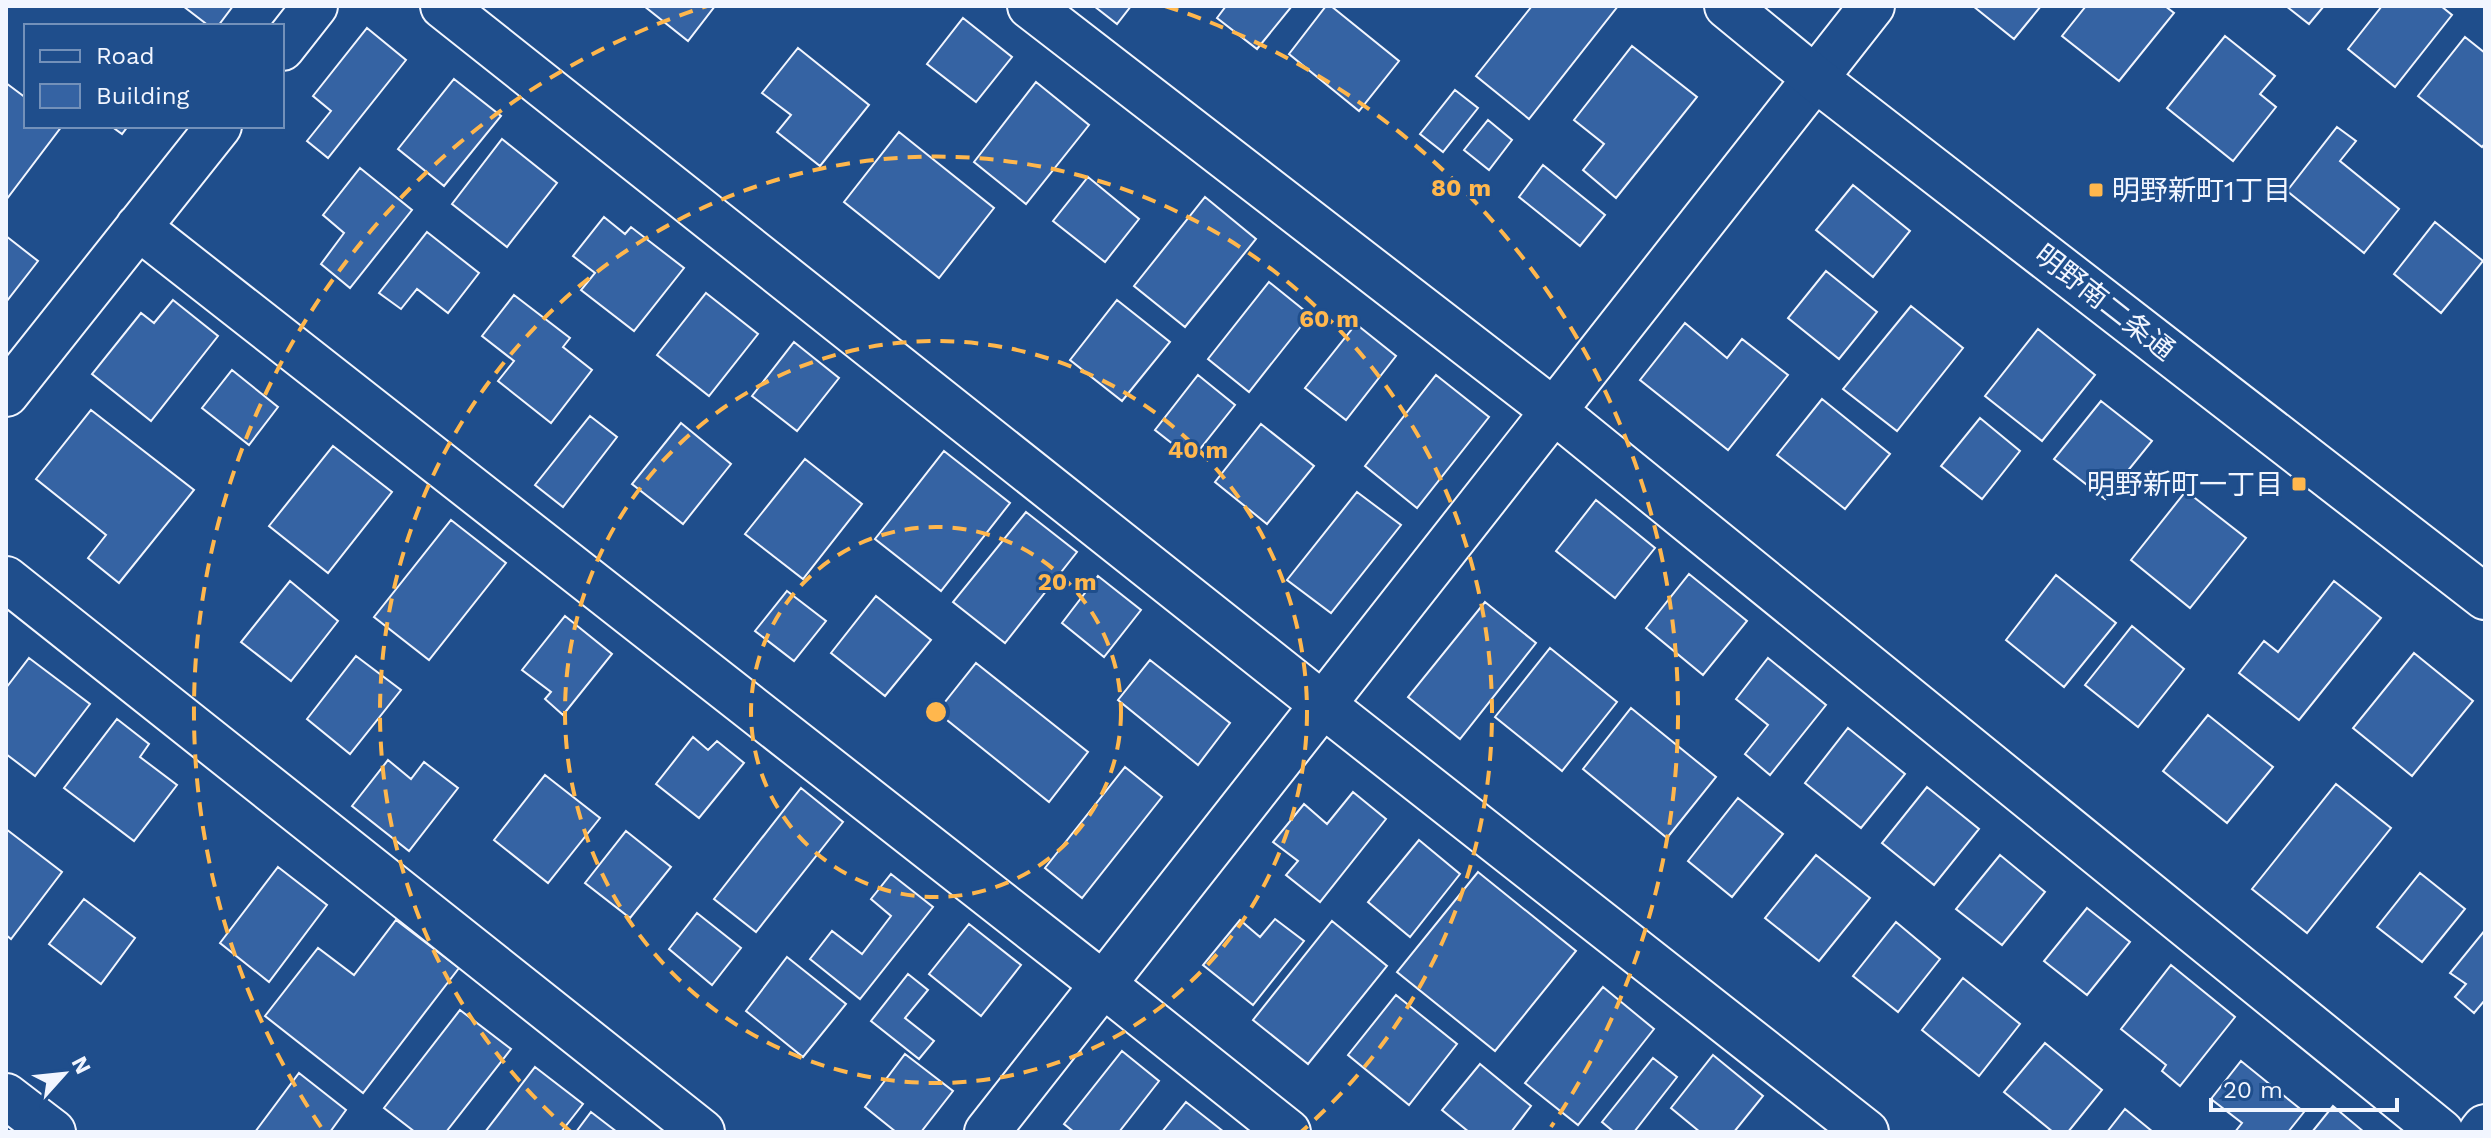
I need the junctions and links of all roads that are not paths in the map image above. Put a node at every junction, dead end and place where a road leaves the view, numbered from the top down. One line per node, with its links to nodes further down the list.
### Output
1 (315, 6): 6 (street)
2 (443, 6): 14 (street)
3 (1030, 6): 11 (street)
4 (1727, 6): 7 (street, 明野南二条通)
5 (1872, 6): 7 (street)
6 (284, 45)
7 (1816, 79): 11 (street); 13 (street, 明野南二条通)
8 (217, 128): 9 (street)
9 (138, 227): 10 (street); 15 (street)
10 (6, 394)
11 (1554, 411): 14 (street); 23 (street)
12 (6, 579): 19 (street)
13 (2485, 597)
14 (1322, 704): 15 (street); 22 (street)
15 (1104, 985): 20 (street); 21 (street)
16 (6, 1096): 18 (street)
17 (2485, 1127): 24 (street)
18 (53, 1132)
19 (702, 1132)
20 (987, 1132)
21 (1288, 1132)
22 (1866, 1132)
23 (2441, 1132)
24 (2481, 1132)

